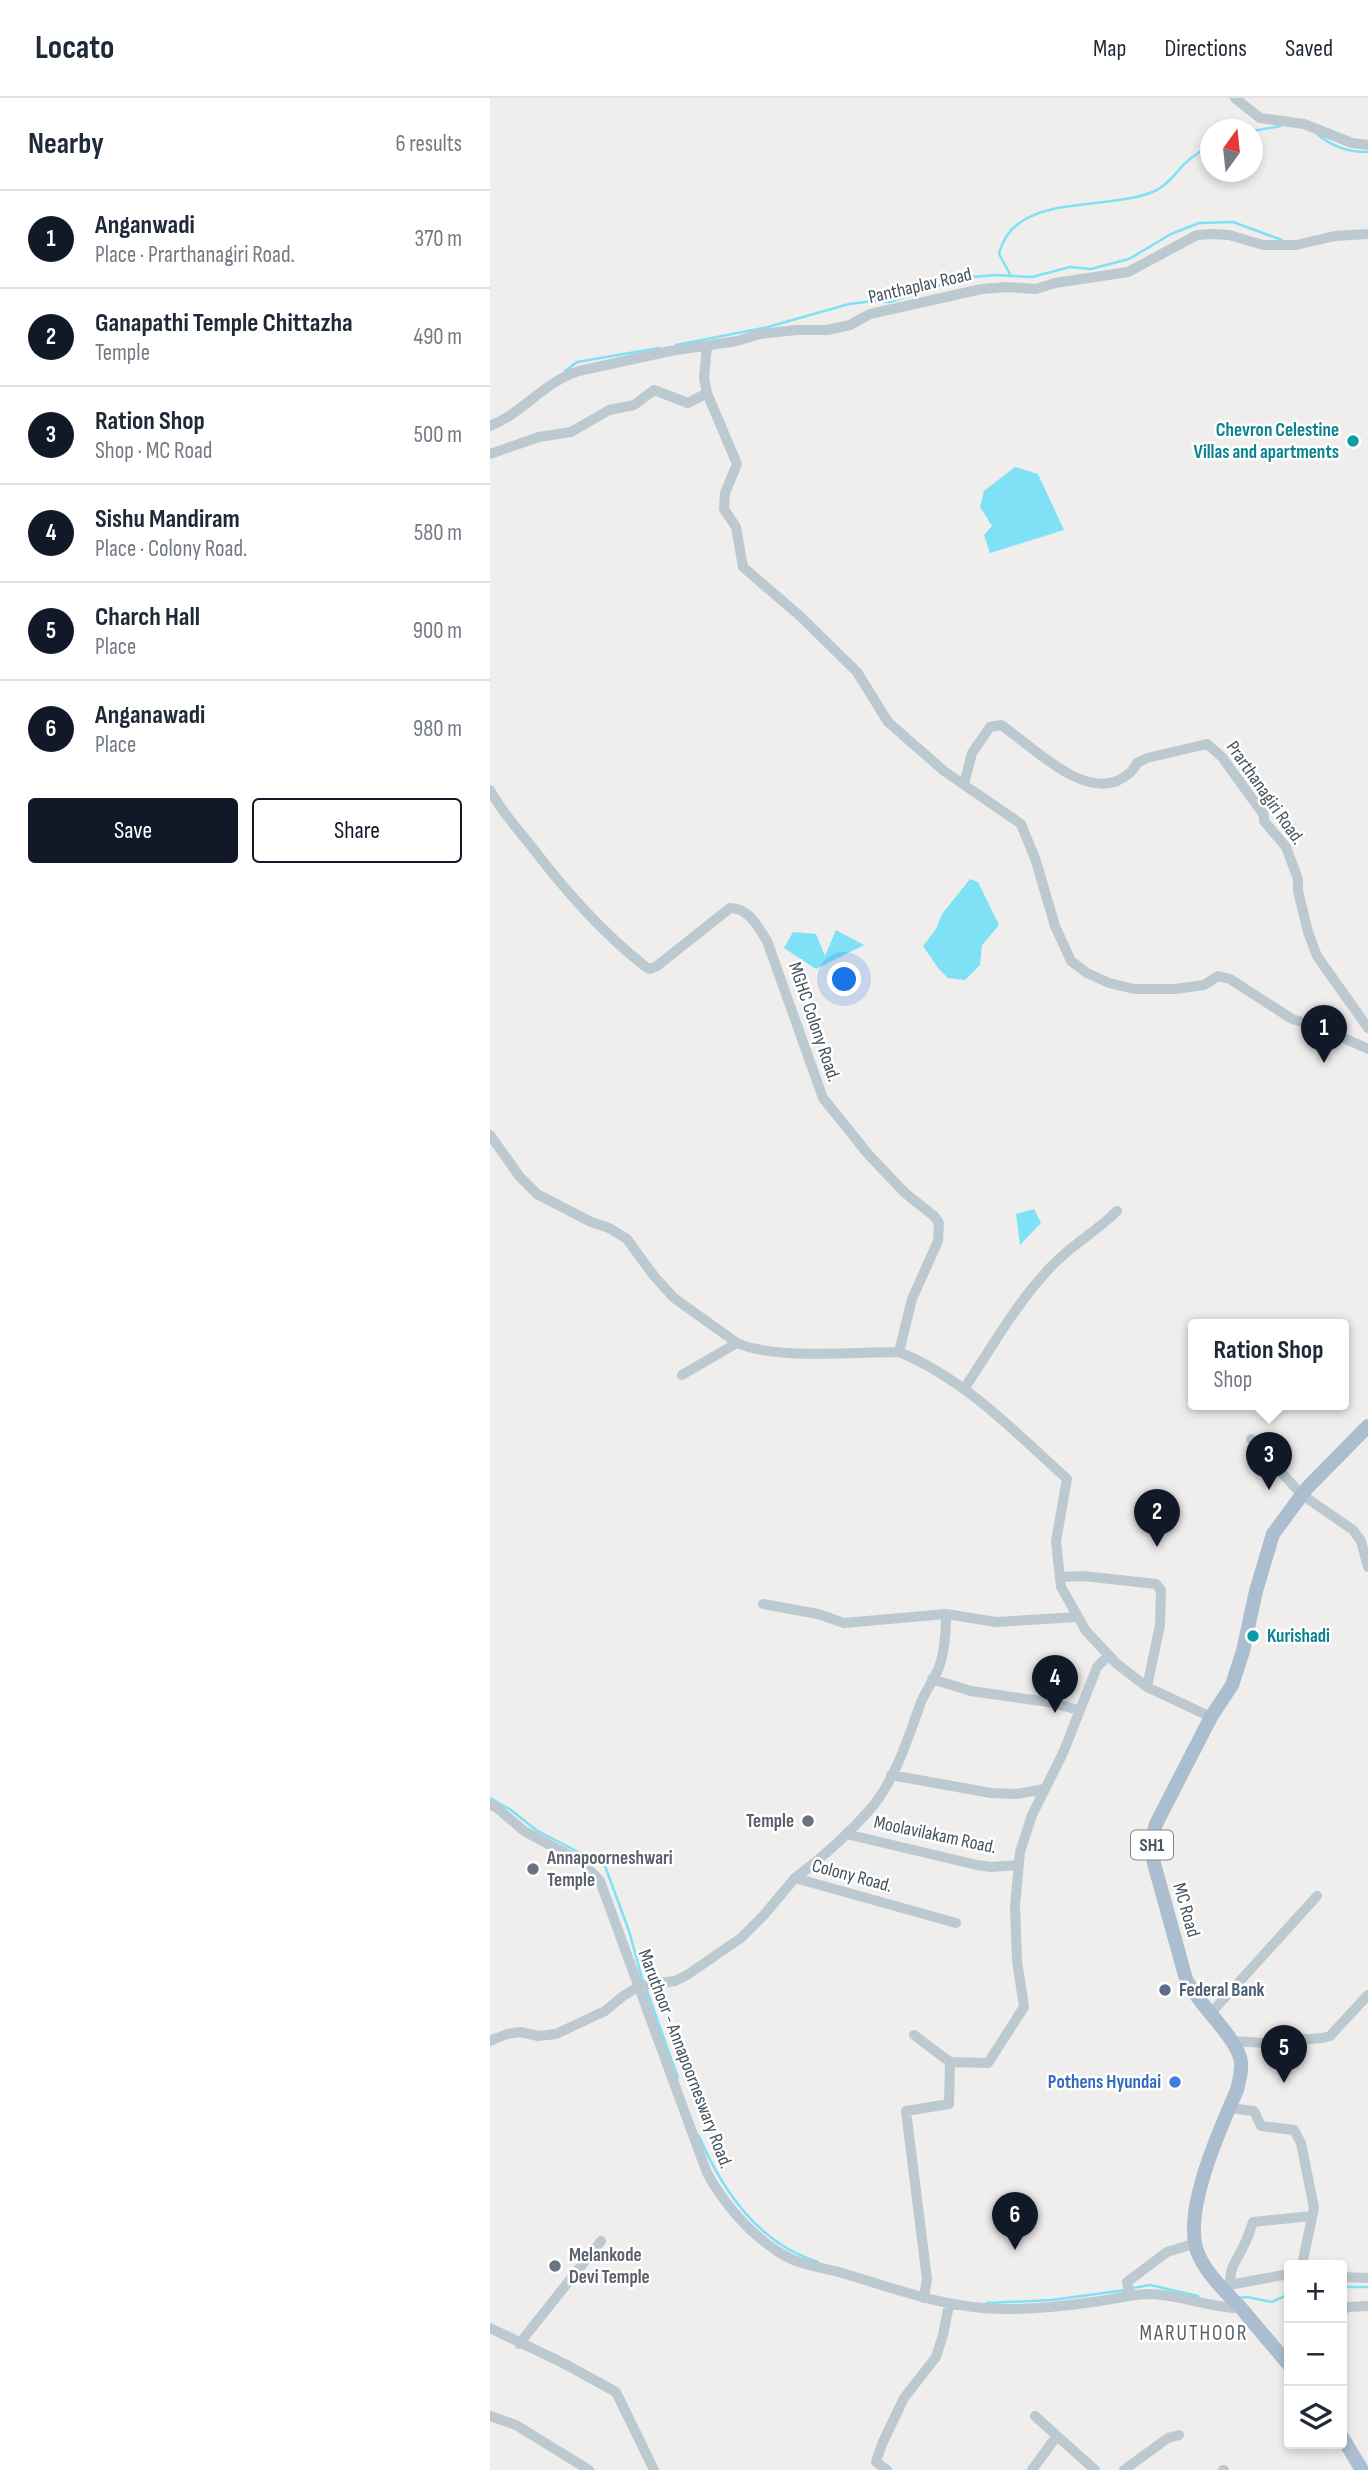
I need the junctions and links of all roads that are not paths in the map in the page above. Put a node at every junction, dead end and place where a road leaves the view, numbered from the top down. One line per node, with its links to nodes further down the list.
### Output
1 (1235, 98): 2 (street)
2 (1368, 145)
3 (1368, 234): 4 (street, Panthaplav Road)
4 (707, 346): 5 (street); 6 (street, Panthaplav Road)
5 (707, 393): 7 (street); 8 (street)
6 (490, 426)
7 (490, 454)
8 (964, 784): 10 (street, Prarthanagiri Road.); 11 (street)
9 (490, 790): 15 (street, MGHC Colony Road.)
10 (1368, 1028)
11 (1368, 1049)
12 (490, 1135): 14 (street)
13 (1117, 1211): 17 (street)
14 (737, 1343): 15 (street); 16 (street)
15 (899, 1352): 17 (street)
16 (682, 1375)
17 (964, 1389): 22 (street)
18 (1368, 1426): 20 (main road, MC Road / SH1)
19 (1251, 1439): 20 (street)
20 (1301, 1494): 21 (street); 30 (main road, MC Road / SH1)
21 (1368, 1567)
22 (1060, 1577): 25 (street); 28 (street)
23 (763, 1604): 24 (street)
24 (946, 1614): 25 (street); 27 (street, Colony Road.)
25 (1078, 1617): 26 (street)
26 (1109, 1655): 28 (street); 29 (street)
27 (932, 1679): 29 (street); 31 (street, Colony Road.)
28 (1147, 1687): 30 (street)
29 (1079, 1710): 32 (street)
30 (1211, 1717): 41 (main road, MC Road / SH1)
31 (891, 1775): 32 (street); 34 (street, Colony Road.)
32 (1045, 1789): 35 (street)
33 (490, 1805): 39 (street, Maruthoor - Annapoorneswary Road.)
34 (846, 1834): 35 (street, Moolavilakam Road.); 36 (street, Colony Road.)
35 (1018, 1865): 45 (street)
36 (795, 1878): 38 (street, Colony Road.); 39 (street)
37 (1317, 1896): 41 (street)
38 (956, 1923)
39 (643, 1986): 44 (street); 56 (street, Maruthoor - Annapoorneswary Road.)
40 (1368, 1995): 43 (street)
41 (1210, 2014): 43 (main road, MC Road / SH1)
42 (914, 2035): 45 (street)
43 (1231, 2040): 46 (main road, MC Road / SH1)
44 (490, 2041)
45 (950, 2062): 56 (street)
46 (1229, 2108): 47 (street); 49 (main road, MC Road / SH1)
47 (1312, 2216): 50 (street); 54 (street)
48 (601, 2241): 62 (street)
49 (1196, 2243): 54 (main road, MC Road / SH1); 55 (street)
50 (1303, 2260)
51 (1284, 2275): 54 (street)
52 (1347, 2277): 53 (street)
53 (1368, 2278)
54 (1226, 2286): 60 (main road, MC Road / SH1)
55 (1130, 2295): 57 (street, Maruthoor - Annapoorneswary Road.); 60 (street, Maruthoor - Annapoorneswary Road.)
56 (924, 2298): 57 (street, Maruthoor - Annapoorneswary Road.)
57 (949, 2305): 71 (street)
58 (1368, 2306): 59 (street)
59 (1347, 2308)
60 (1239, 2309): 63 (main road, MC Road / SH1)
61 (490, 2328): 62 (street)
62 (519, 2344): 70 (street)
63 (1284, 2359)
64 (490, 2416): 69 (street)
65 (1035, 2416): 67 (street)
66 (1178, 2435): 74 (street)
67 (1056, 2437): 72 (street); 73 (street)
68 (1347, 2445): 75 (main road)
69 (589, 2470)
70 (654, 2470)
71 (887, 2470)
72 (1032, 2470)
73 (1095, 2470)
74 (1124, 2470)
75 (1362, 2470)

